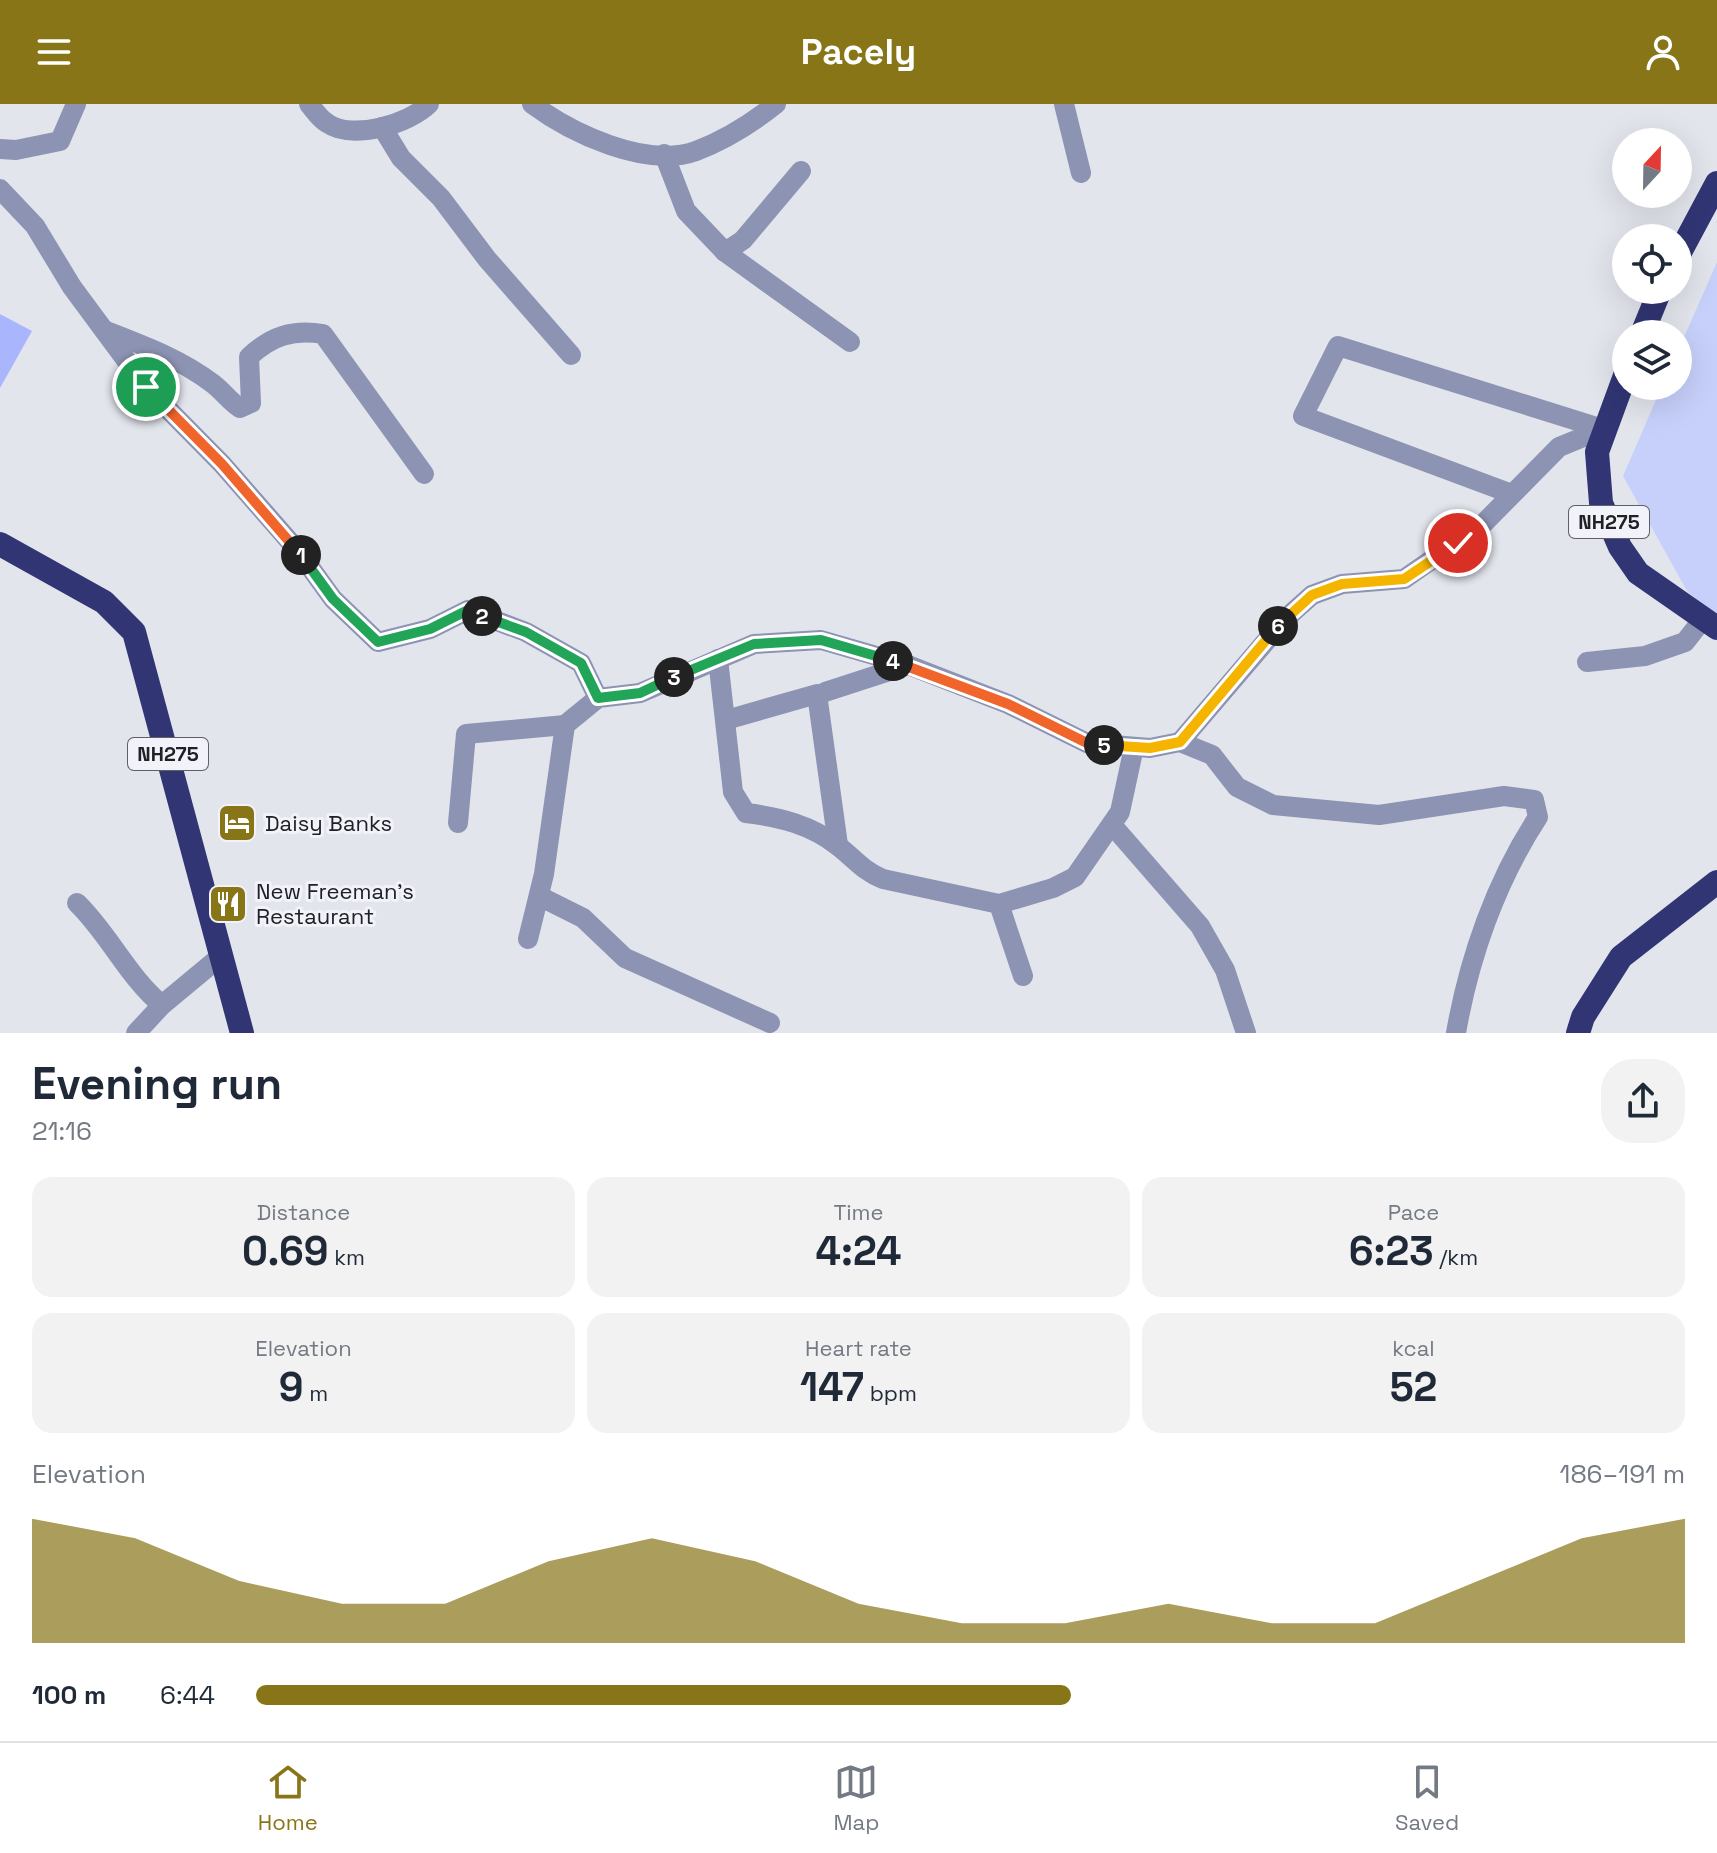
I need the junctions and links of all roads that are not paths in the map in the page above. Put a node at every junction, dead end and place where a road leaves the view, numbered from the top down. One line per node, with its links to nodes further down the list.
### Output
1 (76, 104): 8 (street)
2 (309, 104): 7 (street)
3 (429, 104): 7 (street)
4 (532, 104): 9 (street)
5 (776, 104): 9 (street)
6 (1064, 104): 11 (street)
7 (382, 127): 18 (street)
8 (0, 149)
9 (664, 154): 15 (street)
10 (801, 171): 15 (street)
11 (1081, 173)
12 (1717, 183): 14 (highway)
13 (0, 189): 16 (street)
14 (1692, 230)
15 (725, 252): 17 (street)
16 (104, 330): 21 (street); 29 (street)
17 (850, 342)
18 (571, 355)
19 (1615, 400): 20 (highway, NH275)
20 (1603, 429): 22 (street); 22 (street); 24 (highway, NH275)
21 (424, 474)
22 (1512, 494): 32 (street)
23 (0, 544): 42 (highway, NH275)
24 (1710, 624): 26 (street)
25 (718, 659): 27 (street); 29 (street); 30 (street)
26 (1587, 662)
27 (908, 665): 28 (street); 33 (street)
28 (825, 692)
29 (598, 698): 31 (street)
30 (726, 720): 36 (street); 36 (street)
31 (565, 725): 34 (street); 38 (street)
32 (1180, 742): 33 (street); 49 (street)
33 (1134, 747): 35 (street)
34 (458, 823)
35 (1113, 826): 40 (street); 48 (street)
36 (838, 845): 40 (street)
37 (1717, 882): 50 (highway)
38 (539, 896): 41 (street); 45 (street)
39 (77, 903): 44 (street)
40 (999, 904): 43 (street)
41 (528, 939)
42 (221, 956): 44 (street); 47 (highway, NH275)
43 (1023, 976)
44 (162, 1005): 46 (street)
45 (770, 1023)
46 (136, 1033)
47 (242, 1033)
48 (1246, 1033)
49 (1456, 1033)
50 (1578, 1033)

